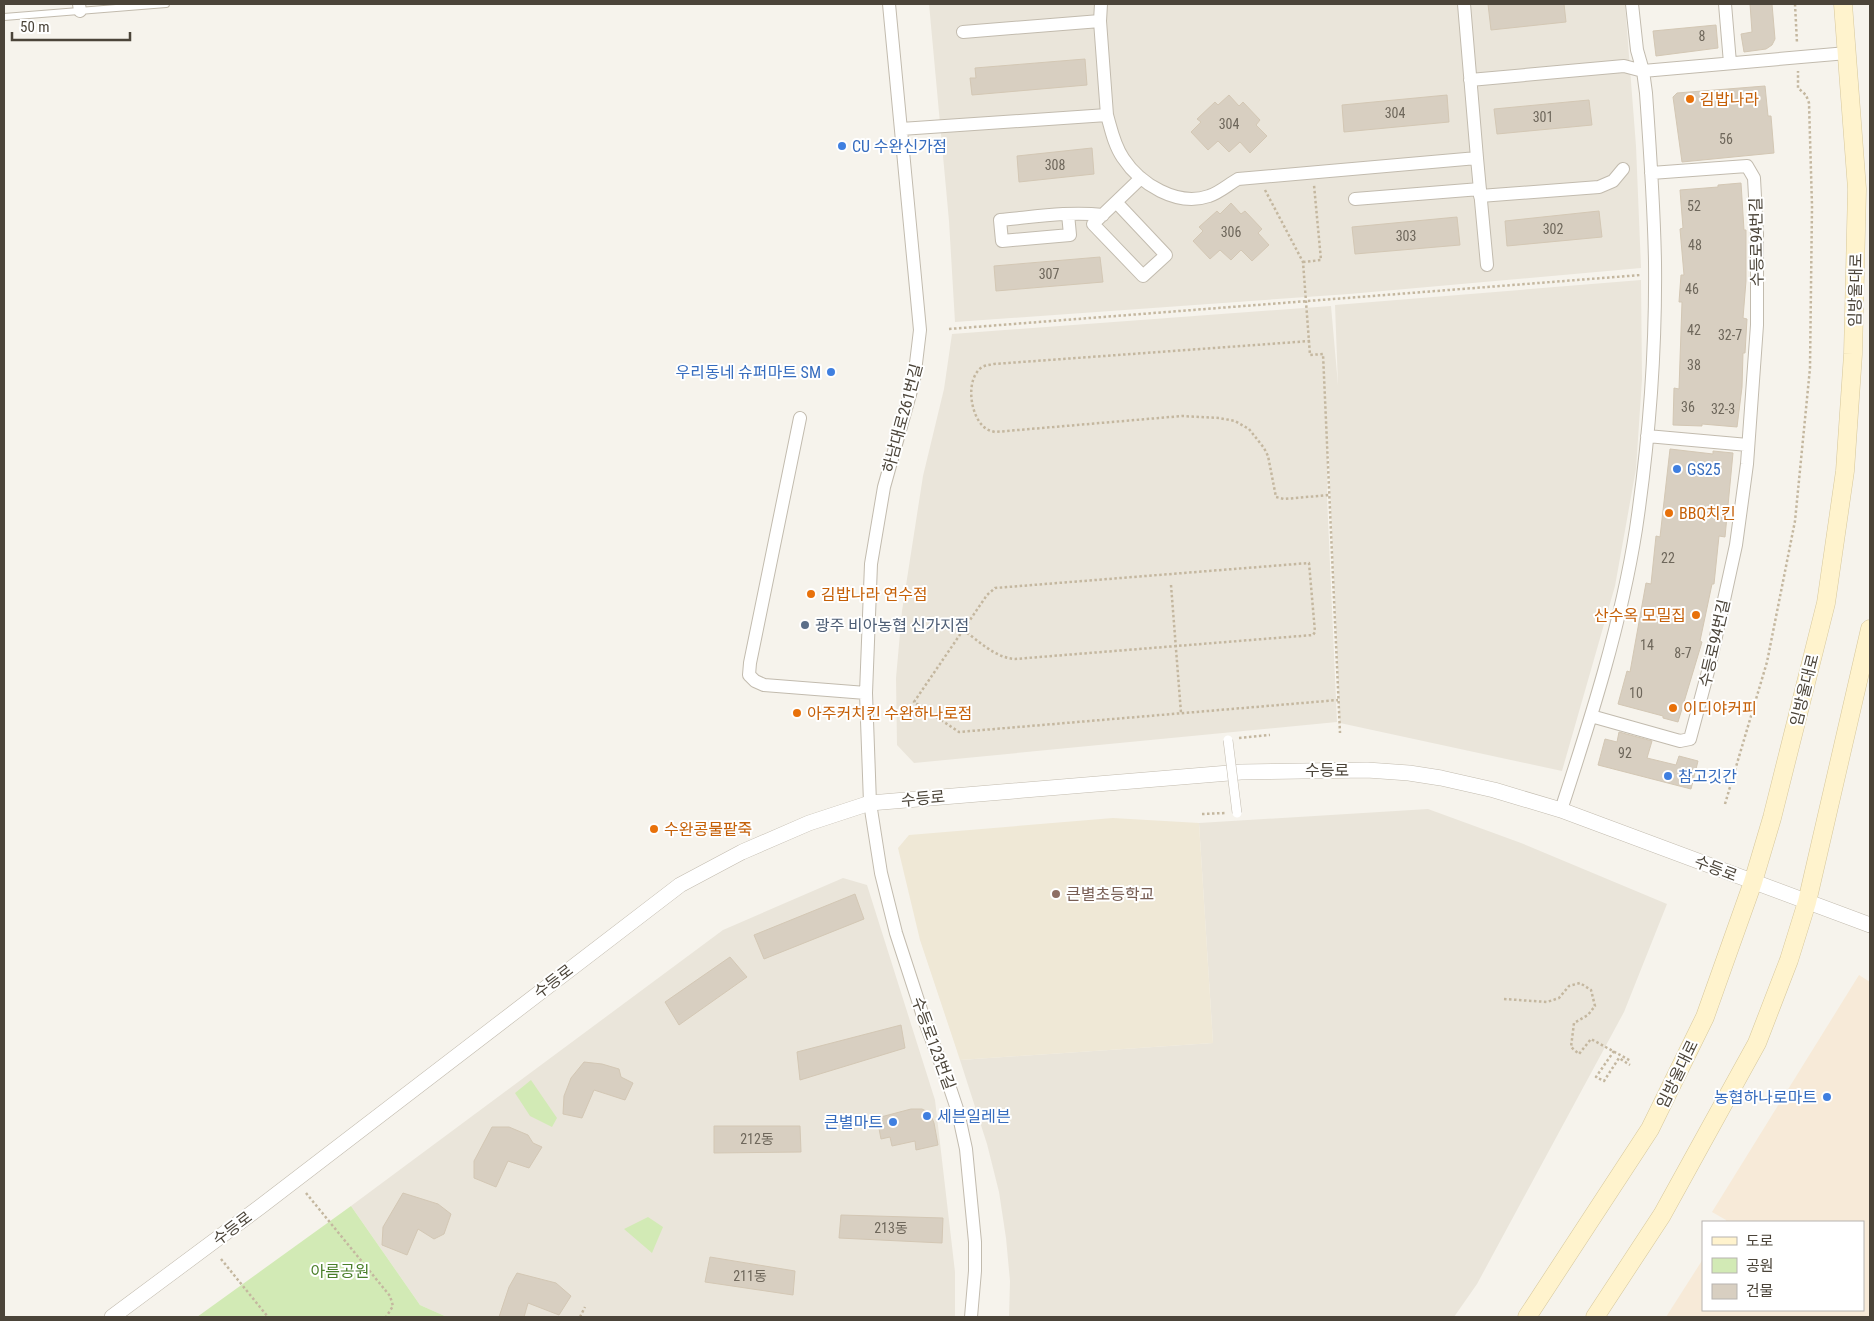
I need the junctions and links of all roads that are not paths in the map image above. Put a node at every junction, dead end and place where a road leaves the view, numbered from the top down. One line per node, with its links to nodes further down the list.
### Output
1 (166, 4): 8 (lane)
2 (889, 4): 17 (street, 하남대로261번길)
3 (1101, 4): 10 (street)
4 (1464, 4): 15 (street)
5 (1632, 4): 14 (street)
6 (1725, 4): 13 (street)
7 (1843, 4): 12 (main road, 임방울대로)
8 (79, 7): 9 (lane)
9 (4, 17)
10 (1100, 21): 11 (street); 16 (street)
11 (963, 32)
12 (1847, 53): 13 (street); 38 (main road, 임방울대로)
13 (1730, 63): 14 (street)
14 (1643, 71): 15 (street); 20 (street)
15 (1470, 80): 18 (street)
16 (1107, 115): 17 (street); 21 (street)
17 (901, 129): 32 (street, 하남대로261번길)
18 (1477, 158): 21 (street); 22 (street)
19 (1623, 169): 22 (street)
20 (1651, 173): 29 (street); 30 (street, 수등로94번길)
21 (1141, 178): 24 (street)
22 (1480, 192): 23 (street); 27 (street)
23 (1355, 199)
24 (1116, 202): 26 (street); 26 (street)
25 (1068, 214): 25 (street); 26 (street)
26 (1103, 215)
27 (1488, 265)
28 (800, 418): 32 (street)
29 (1647, 436): 30 (street); 33 (street)
30 (1748, 445): 33 (street, 수등로94번길)
31 (1870, 629): 39 (main road)
32 (866, 693): 35 (street, 하남대로261번길)
33 (1591, 716): 36 (street)
34 (1228, 740): 37 (street, bridge)
35 (870, 803): 36 (street, 수등로); 41 (street, 수등로); 42 (street, 수등로123번길)
36 (1562, 810): 38 (street, 수등로)
37 (1237, 813)
38 (1753, 882): 39 (street, 수등로); 43 (main road, 임방울대로)
39 (1807, 902): 40 (street, 수등로); 44 (main road)
40 (1870, 925)
41 (112, 1317)
42 (971, 1317)
43 (1527, 1317)
44 (1595, 1317)

